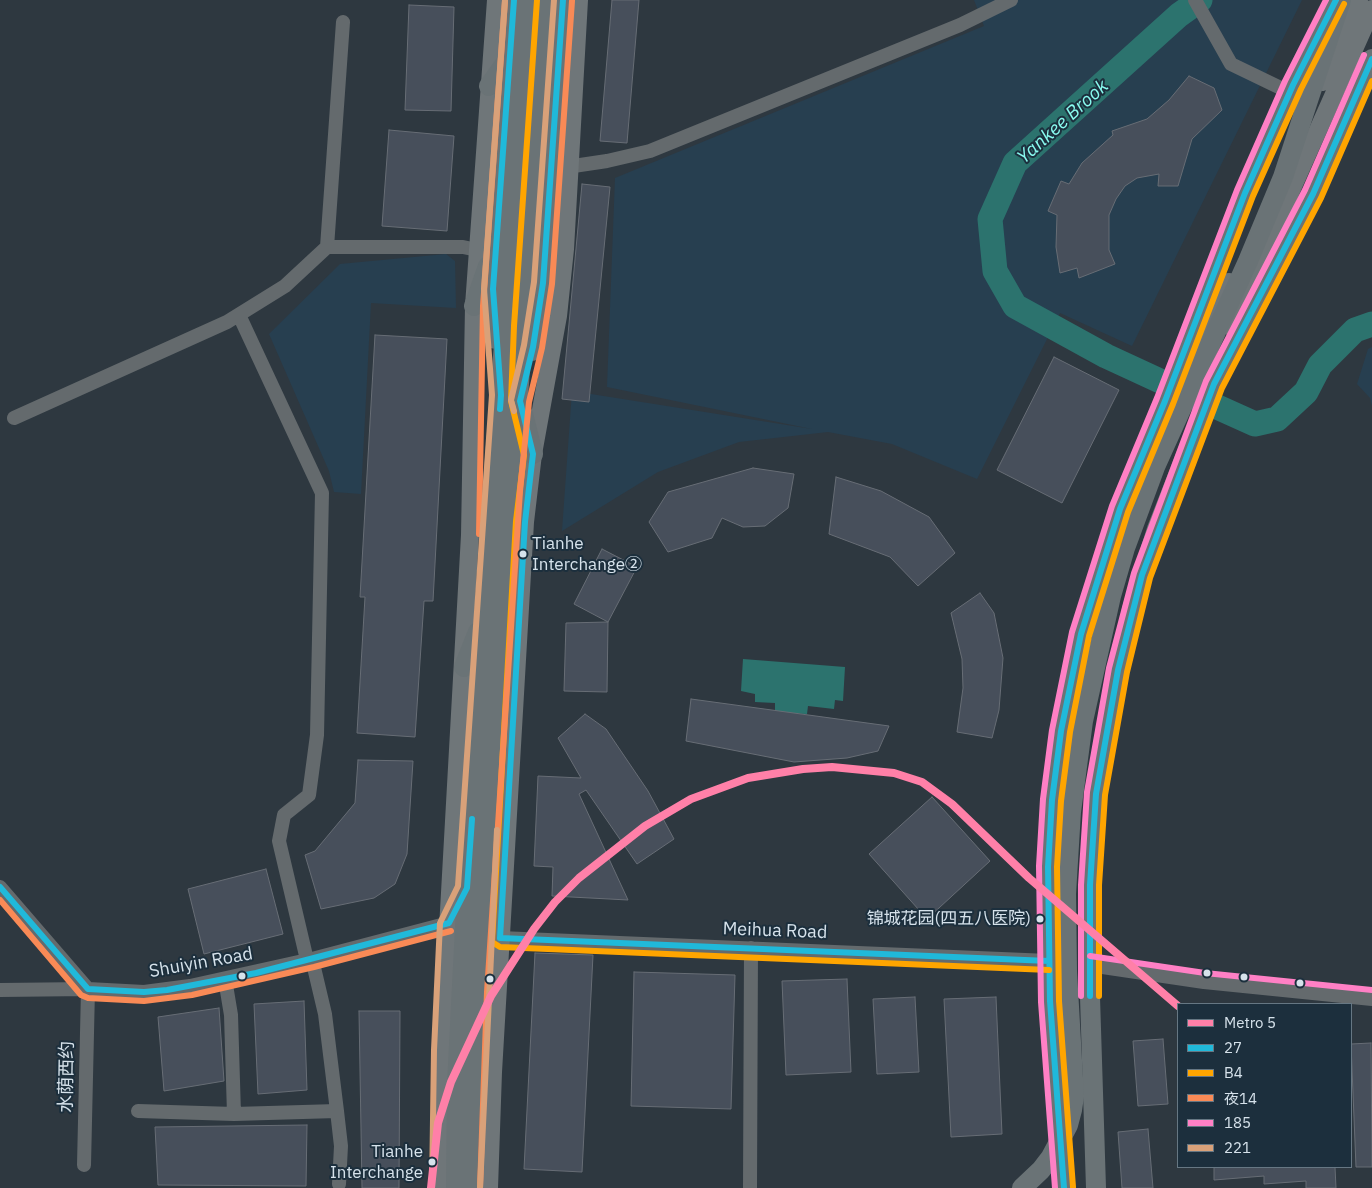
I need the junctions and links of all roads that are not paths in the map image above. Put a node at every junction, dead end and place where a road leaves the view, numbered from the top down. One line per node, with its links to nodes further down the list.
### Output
1 (496, 0): 19 (main road)
2 (514, 0): 16 (highway)
3 (531, 0): 16 (highway)
4 (546, 0): 16 (highway)
5 (562, 0): 22 (highway)
6 (579, 0): 22 (main road)
7 (1011, 0): 22 (street)
8 (1195, 0): 20 (street)
9 (1327, 0): 17 (street)
10 (1336, 0): 17 (highway)
11 (1341, 0): 55 (highway, bridge)
12 (1359, 0): 28 (main road)
13 (1372, 9): 29 (main road)
14 (342, 22): 24 (street)
15 (1372, 59): 21 (highway)
16 (526, 61): 19 (highway); 23 (highway); 30 (highway)
17 (1303, 62): 20 (highway)
18 (1372, 75): 21 (street)
19 (489, 86): 25 (main road)
20 (1289, 92): 28 (highway)
21 (1334, 145): 29 (highway)
22 (561, 168): 30 (highway); 32 (main road)
23 (496, 240): 26 (highway); 30 (highway)
24 (327, 247): 25 (street); 27 (street)
25 (478, 250): 26 (main road)
26 (474, 306): 34 (main road)
27 (239, 315): 31 (street); 40 (street)
28 (1176, 377): 41 (highway)
29 (1214, 384): 42 (highway)
30 (510, 398): 32 (highway); 33 (highway); 52 (highway)
31 (14, 418)
32 (533, 454): 38 (main road)
33 (485, 616): 34 (highway); 36 (highway)
34 (464, 667): 37 (main road)
35 (0, 888): 44 (street)
36 (467, 888): 37 (highway); 52 (highway)
37 (449, 923): 40 (street, Shuiyin Road); 52 (main road)
38 (500, 938): 39 (street, Meihua Road); 53 (main road)
39 (751, 948): 41 (street, Meihua Road); 54 (street)
40 (309, 960): 43 (street, Shuiyin Road); 47 (street)
41 (1049, 961): 56 (highway)
42 (1090, 965): 46 (street); 57 (highway)
43 (225, 979): 44 (street, Shuiyin Road); 49 (street)
44 (88, 989): 45 (street, Shuiyin Road); 50 (street, 水荫西约)
45 (0, 990)
46 (1372, 999)
47 (337, 1110): 49 (street); 51 (street)
48 (138, 1111): 49 (street)
49 (234, 1114)
50 (84, 1165)
51 (339, 1184)
52 (456, 1188)
53 (489, 1188)
54 (750, 1188)
55 (1022, 1188)
56 (1064, 1188)
57 (1096, 1188)

